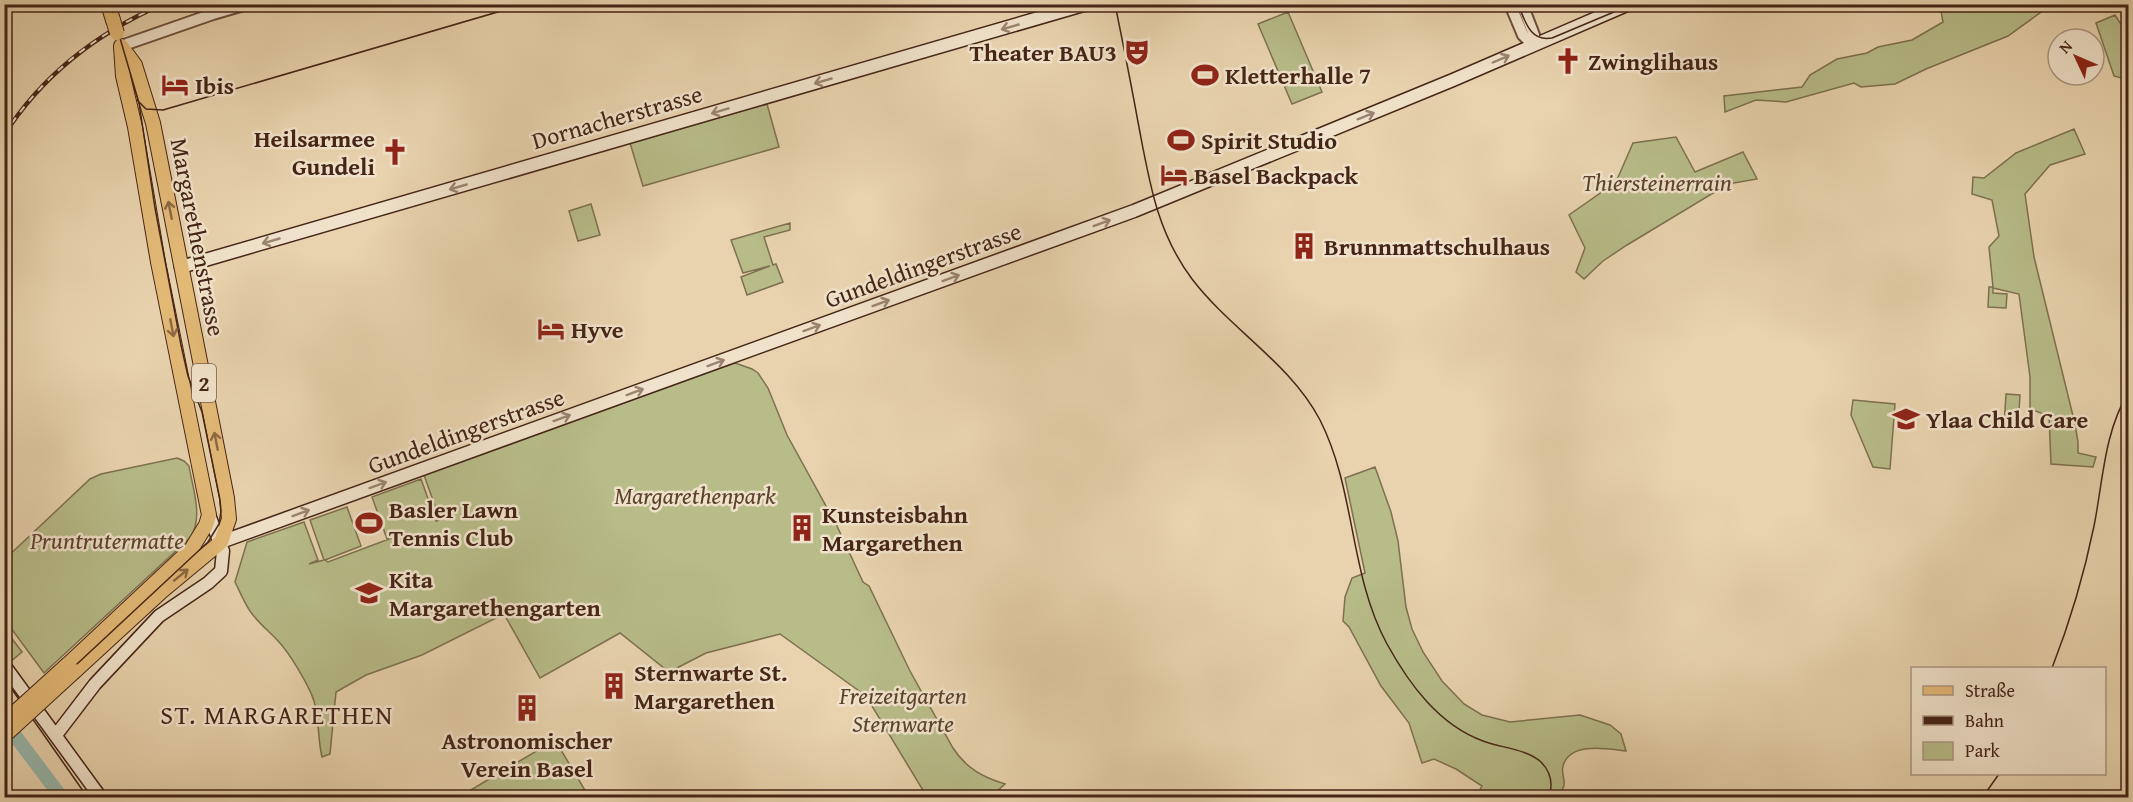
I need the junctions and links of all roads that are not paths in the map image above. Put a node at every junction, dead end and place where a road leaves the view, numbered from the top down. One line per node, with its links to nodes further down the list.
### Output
1 (108, 4): 7 (main road, 2)
2 (247, 4): 8 (street)
3 (1087, 4): 15 (main road, Dornacherstrasse, one-way to 15)
4 (1510, 4): 9 (street)
5 (1522, 4): 9 (street)
6 (1629, 4): 9 (main road, Gundeldingerstrasse)
7 (117, 33): 8 (street); 10 (main road, Margarethenstrasse / 2); 12 (main road, Margarethenstrasse / 2)
8 (149, 38): 10 (street)
9 (1533, 45): 18 (main road, Gundeldingerstrasse, one-way to 9)
10 (135, 65): 11 (main road, Margarethenstrasse / 2)
11 (143, 88): 12 (main road); 13 (main road, Margarethenstrasse / 2)
12 (127, 92): 14 (main road, Margarethenstrasse / 2)
13 (150, 112): 14 (main road); 15 (main road, Margarethenstrasse / 2, one-way to 13)
14 (133, 117): 16 (main road, Margarethenstrasse / 2)
15 (181, 267): 16 (main road, Dornacherstrasse); 18 (main road, Margarethenstrasse / 2, one-way to 15)
16 (160, 272): 17 (main road, Margarethenstrasse / 2, one-way to 17)
17 (209, 515): 18 (main road, Margarethenstrasse); 20 (main road)
18 (221, 542): 20 (main road, one-way to 18); 22 (main road)
19 (4, 665): 22 (main road)
20 (71, 667): 21 (main road, bridge); 23 (main road, bridge)
21 (4, 722)
22 (56, 735): 24 (main road)
23 (4, 736)
24 (101, 798)

